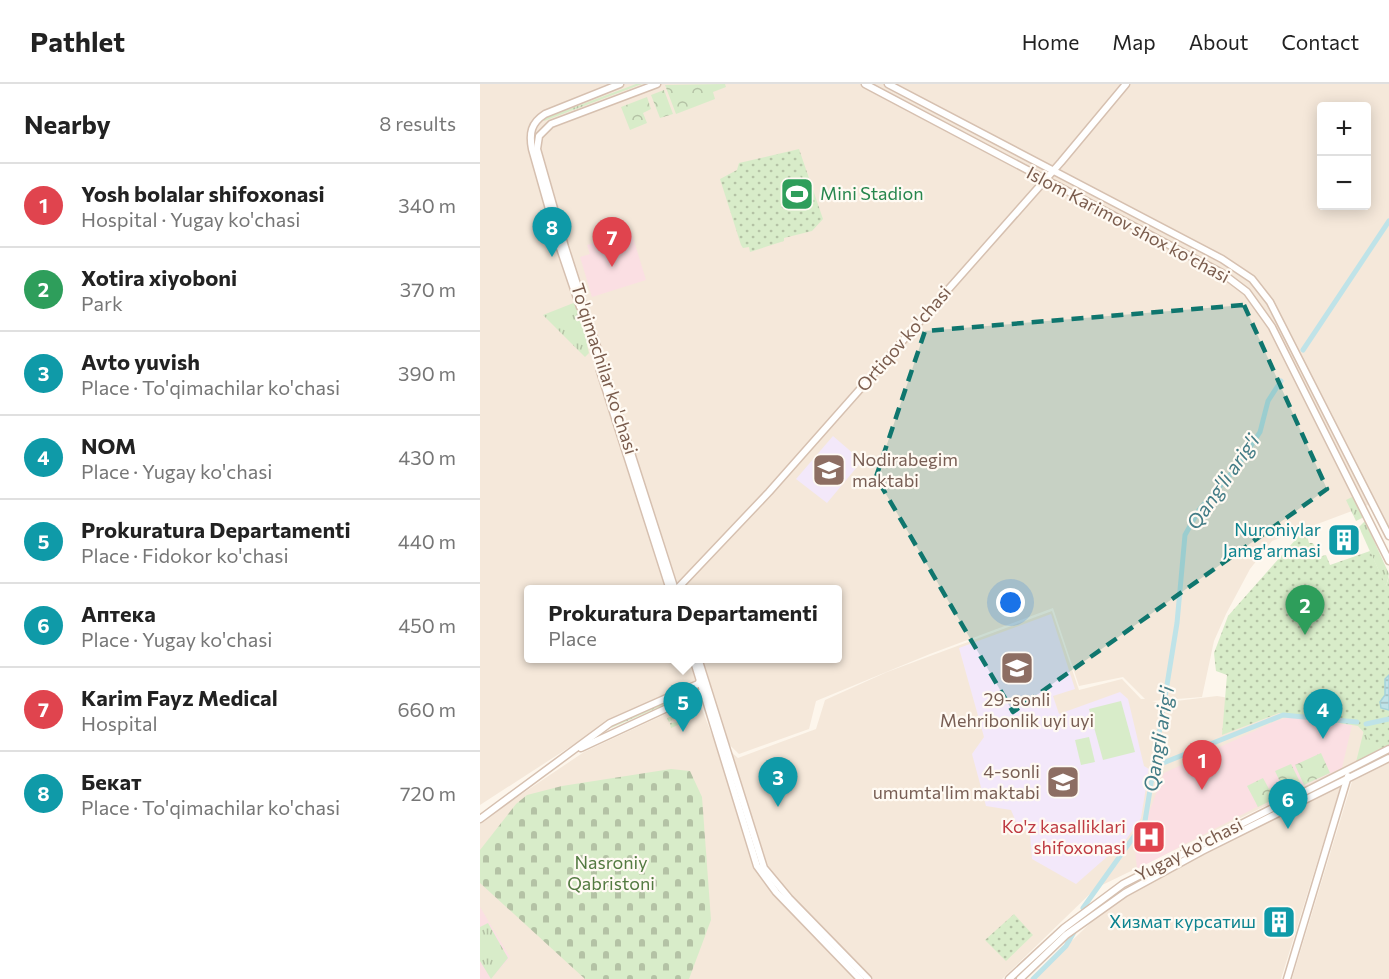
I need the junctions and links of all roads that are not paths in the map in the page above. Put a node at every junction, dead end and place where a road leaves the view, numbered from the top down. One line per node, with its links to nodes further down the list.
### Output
1 (620, 84): 13 (main road, To'qimachilar ko'chasi)
2 (657, 84): 6 (main road, To'qimachilar ko'chasi)
3 (866, 84): 8 (main road, Islom Karimov shox ko'chasi)
4 (888, 84): 7 (main road, Islom Karimov shox ko'chasi)
5 (1126, 84): 7 (main road, Ortiqov ko'chasi)
6 (645, 86): 14 (main road, To'qimachilar ko'chasi)
7 (1052, 171): 8 (main road, Ortiqov ko'chasi); 9 (main road, Islom Karimov shox ko'chasi)
8 (1045, 180): 10 (main road, Islom Karimov shox ko'chasi); 15 (main road, Ortiqov ko'chasi)
9 (1328, 414): 10 (main road); 11 (main road, Islom Karimov shox ko'chasi)
10 (1318, 418): 12 (main road, Islom Karimov shox ko'chasi)
11 (1389, 536)
12 (1389, 561)
13 (668, 585)
14 (674, 585)
15 (681, 585)
16 (696, 663): 18 (main road)
17 (699, 663): 18 (main road)
18 (704, 680): 19 (main road); 21 (main road); 27 (main road)
19 (704, 692): 21 (main road); 26 (main road)
20 (1389, 749): 23 (main road, Yugay ko'chasi)
21 (567, 754): 25 (main road)
22 (1389, 758): 24 (main road, Yugay ko'chasi)
23 (1350, 768): 24 (main road); 28 (main road, Yugay ko'chasi)
24 (1348, 777): 29 (main road, Yugay ko'chasi); 30 (main road)
25 (480, 819)
26 (860, 979)
27 (868, 979)
28 (1009, 979)
29 (1020, 979)
30 (1287, 979)

